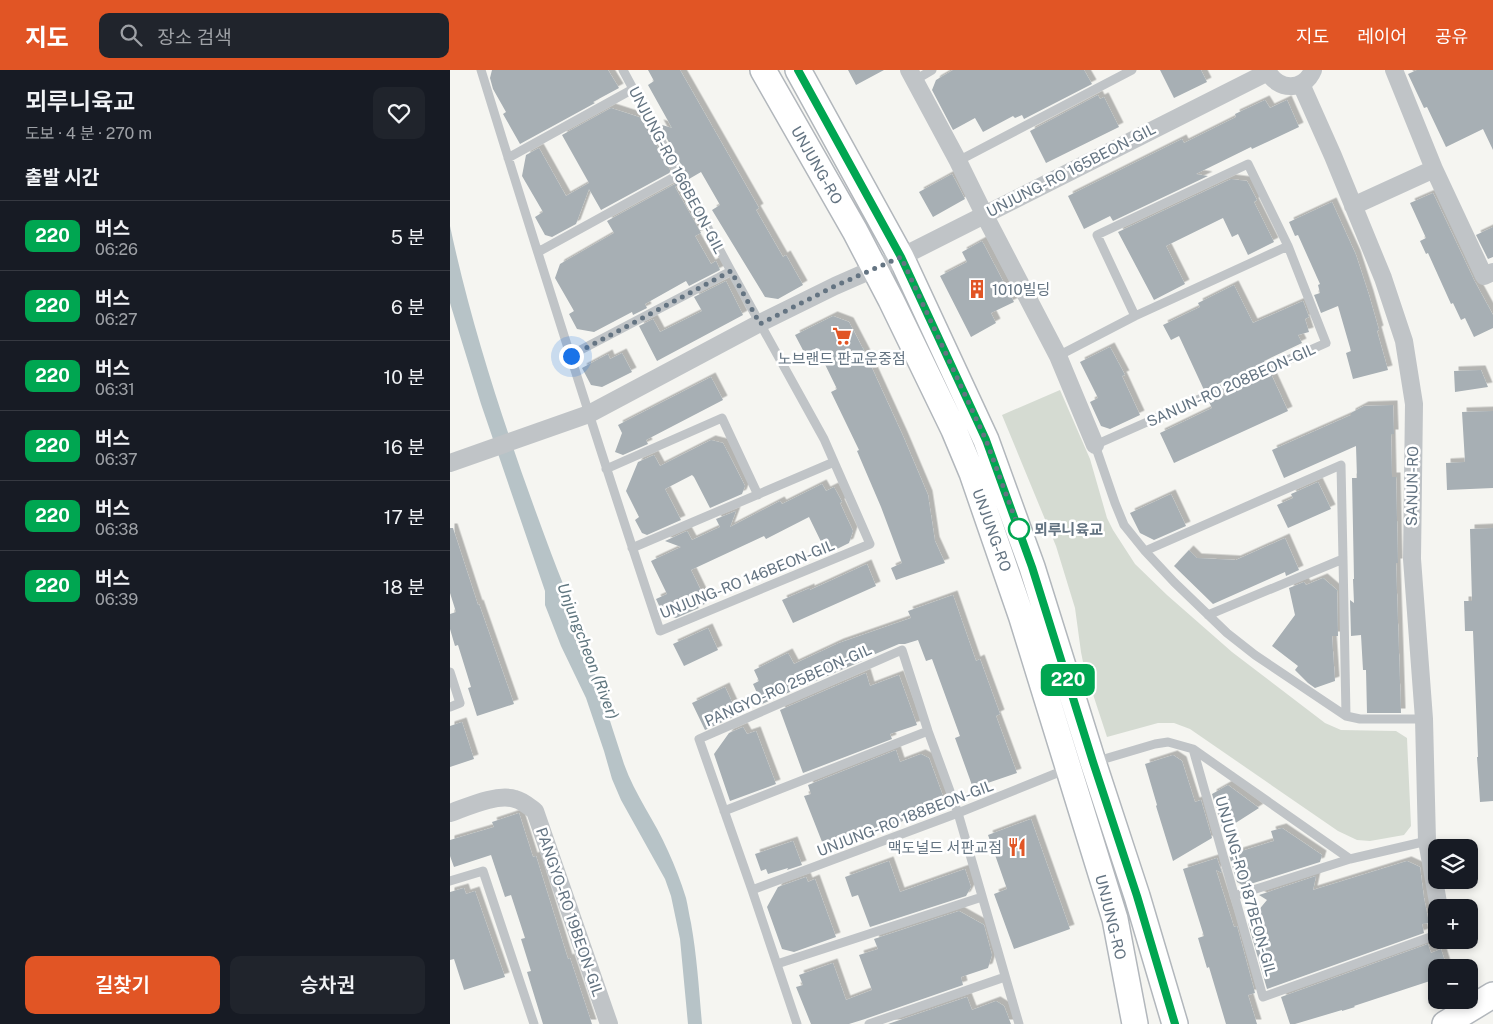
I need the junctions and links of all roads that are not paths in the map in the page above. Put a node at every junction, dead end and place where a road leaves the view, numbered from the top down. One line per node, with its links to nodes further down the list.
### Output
1 (481, 70): 13 (lane, UNJUNG-RO 146BEON-GIL)
2 (623, 70): 12 (lane, UNJUNG-RO 166BEON-GIL)
3 (763, 70): 22 (main road, UNJUNG-RO)
4 (798, 70): 21 (main road, UNJUNG-RO)
5 (932, 70): 10 (lane)
6 (1132, 70): 14 (lane)
7 (1313, 70): 11 (street)
8 (1394, 70): 15 (street)
9 (1268, 71): 11 (street); 18 (street, UNJUNG-RO 165BEON-GIL)
10 (912, 75): 14 (street)
11 (1301, 84): 17 (street, SANUN-RO)
12 (633, 89): 13 (lane); 16 (lane, UNJUNG-RO 166BEON-GIL)
13 (508, 158): 20 (lane, UNJUNG-RO 146BEON-GIL)
14 (958, 161): 18 (street)
15 (1434, 169): 17 (street); 24 (street)
16 (680, 174): 20 (lane); 23 (lane, UNJUNG-RO 166BEON-GIL)
17 (1353, 206): 43 (street, SANUN-RO)
18 (984, 214): 21 (street, UNJUNG-RO 165BEON-GIL); 28 (street)
19 (1288, 246): 25 (lane); 25 (lane, SANUN-RO 208BEON-GIL); 30 (lane, SANUN-RO 208BEON-GIL)
20 (538, 252): 27 (lane, UNJUNG-RO 146BEON-GIL)
21 (901, 257): 22 (street, UNJUNG-RO 165BEON-GIL); 46 (main road, UNJUNG-RO)
22 (875, 269): 26 (street); 46 (main road, UNJUNG-RO)
23 (731, 271): 26 (lane, UNJUNG-RO 166BEON-GIL); 27 (lane)
24 (1493, 272)
25 (1135, 316): 28 (lane)
26 (760, 324): 29 (street); 31 (lane, UNJUNG-RO 166BEON-GIL)
27 (571, 356): 29 (lane, UNJUNG-RO 146BEON-GIL)
28 (1058, 356): 30 (street)
29 (582, 417): 32 (street); 33 (lane, UNJUNG-RO 146BEON-GIL)
30 (1095, 445): 37 (lane)
31 (834, 462): 34 (lane); 35 (lane, UNJUNG-RO 166BEON-GIL)
32 (450, 463)
33 (606, 469): 34 (lane); 36 (lane, UNJUNG-RO 146BEON-GIL)
34 (758, 495): 36 (lane)
35 (870, 544): 36 (lane, UNJUNG-RO 146BEON-GIL)
36 (632, 548)
37 (1145, 551): 38 (lane); 39 (lane)
38 (1342, 559): 39 (lane); 42 (lane)
39 (1208, 615): 42 (lane)
40 (450, 672): 41 (lane)
41 (450, 707)
42 (1346, 716): 43 (lane)
43 (1424, 719): 50 (street, SANUN-RO)
44 (928, 731): 47 (lane); 47 (lane, PANGYO-RO 25BEON-GIL); 48 (lane)
45 (1193, 749): 46 (lane, UNJUNG-RO 187BEON-GIL); 51 (lane, UNJUNG-RO 187BEON-GIL); 54 (lane, UNJUNG-RO 187BEON-GIL)
46 (1080, 765): 48 (lane, UNJUNG-RO 188BEON-GIL); 66 (main road, UNJUNG-RO); 67 (main road, UNJUNG-RO)
47 (724, 811): 53 (lane, PANGYO-RO 25BEON-GIL)
48 (958, 813): 53 (lane, UNJUNG-RO 188BEON-GIL); 55 (lane)
49 (450, 814): 62 (street, PANGYO-RO 19BEON-GIL)
50 (1427, 841): 51 (lane); 56 (street, SANUN-RO)
51 (1350, 859): 54 (lane)
52 (450, 881): 61 (lane)
53 (752, 890): 58 (lane, PANGYO-RO 25BEON-GIL)
54 (1234, 896): 57 (lane, UNJUNG-RO 187BEON-GIL)
55 (982, 897): 58 (lane); 59 (lane)
56 (1437, 899)
57 (1428, 938)
58 (777, 964): 63 (lane, PANGYO-RO 25BEON-GIL)
59 (1005, 977): 64 (lane); 65 (lane)
60 (1493, 995): 68 (main road)
61 (534, 1024)
62 (609, 1024)
63 (797, 1024)
64 (869, 1024)
65 (1019, 1024)
66 (1135, 1024)
67 (1175, 1024)
68 (1444, 1024)

